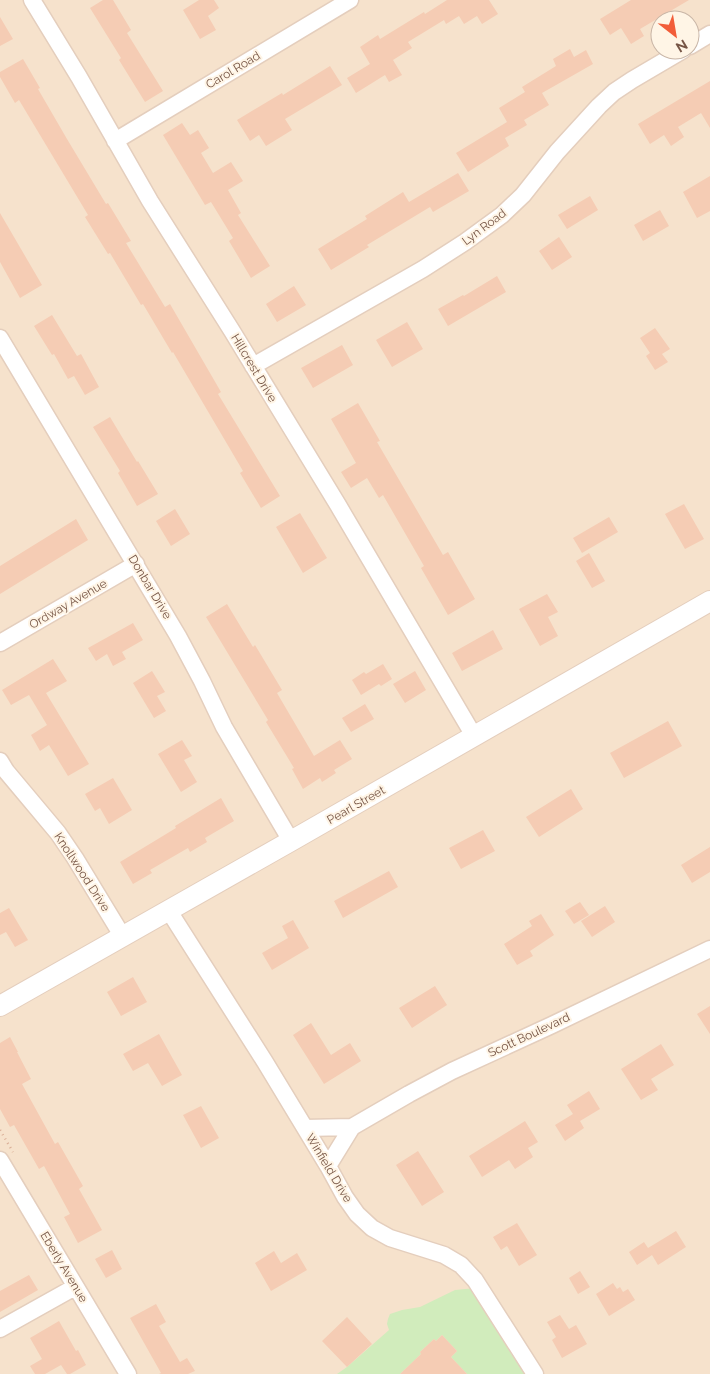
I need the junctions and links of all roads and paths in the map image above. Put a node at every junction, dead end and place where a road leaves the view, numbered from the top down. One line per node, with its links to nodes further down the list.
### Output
1 (32, 0): 4 (street, Hillcrest Drive)
2 (350, 0): 4 (street, Carol Road)
3 (666, 60): 6 (street, Lyn Road)
4 (115, 141): 6 (street, Hillcrest Drive)
5 (0, 338): 7 (street, Donbar Drive)
6 (253, 366): 10 (street, Hillcrest Drive)
7 (136, 564): 9 (street, Ordway Avenue); 12 (street, Donbar Drive)
8 (710, 601): 10 (street, Pearl Street)
9 (0, 643)
10 (474, 736): 12 (street, Pearl Street)
11 (0, 761): 14 (street, Knollwood Drive)
12 (291, 842): 13 (street, Pearl Street)
13 (169, 911): 14 (street, Pearl Street); 18 (street, Winfield Drive)
14 (123, 938): 16 (street, Pearl Street)
15 (710, 949): 17 (street, Scott Boulevard)
16 (0, 1006)
17 (352, 1127): 18 (street, Scott Boulevard); 20 (street, Scott Boulevard)
18 (305, 1128): 20 (street, Winfield Drive)
19 (0, 1160): 21 (street, Eberly Avenue)
20 (328, 1166): 24 (street, Winfield Drive)
21 (75, 1287): 22 (street); 23 (street, Eberly Avenue)
22 (0, 1329)
23 (128, 1374)
24 (535, 1374)

